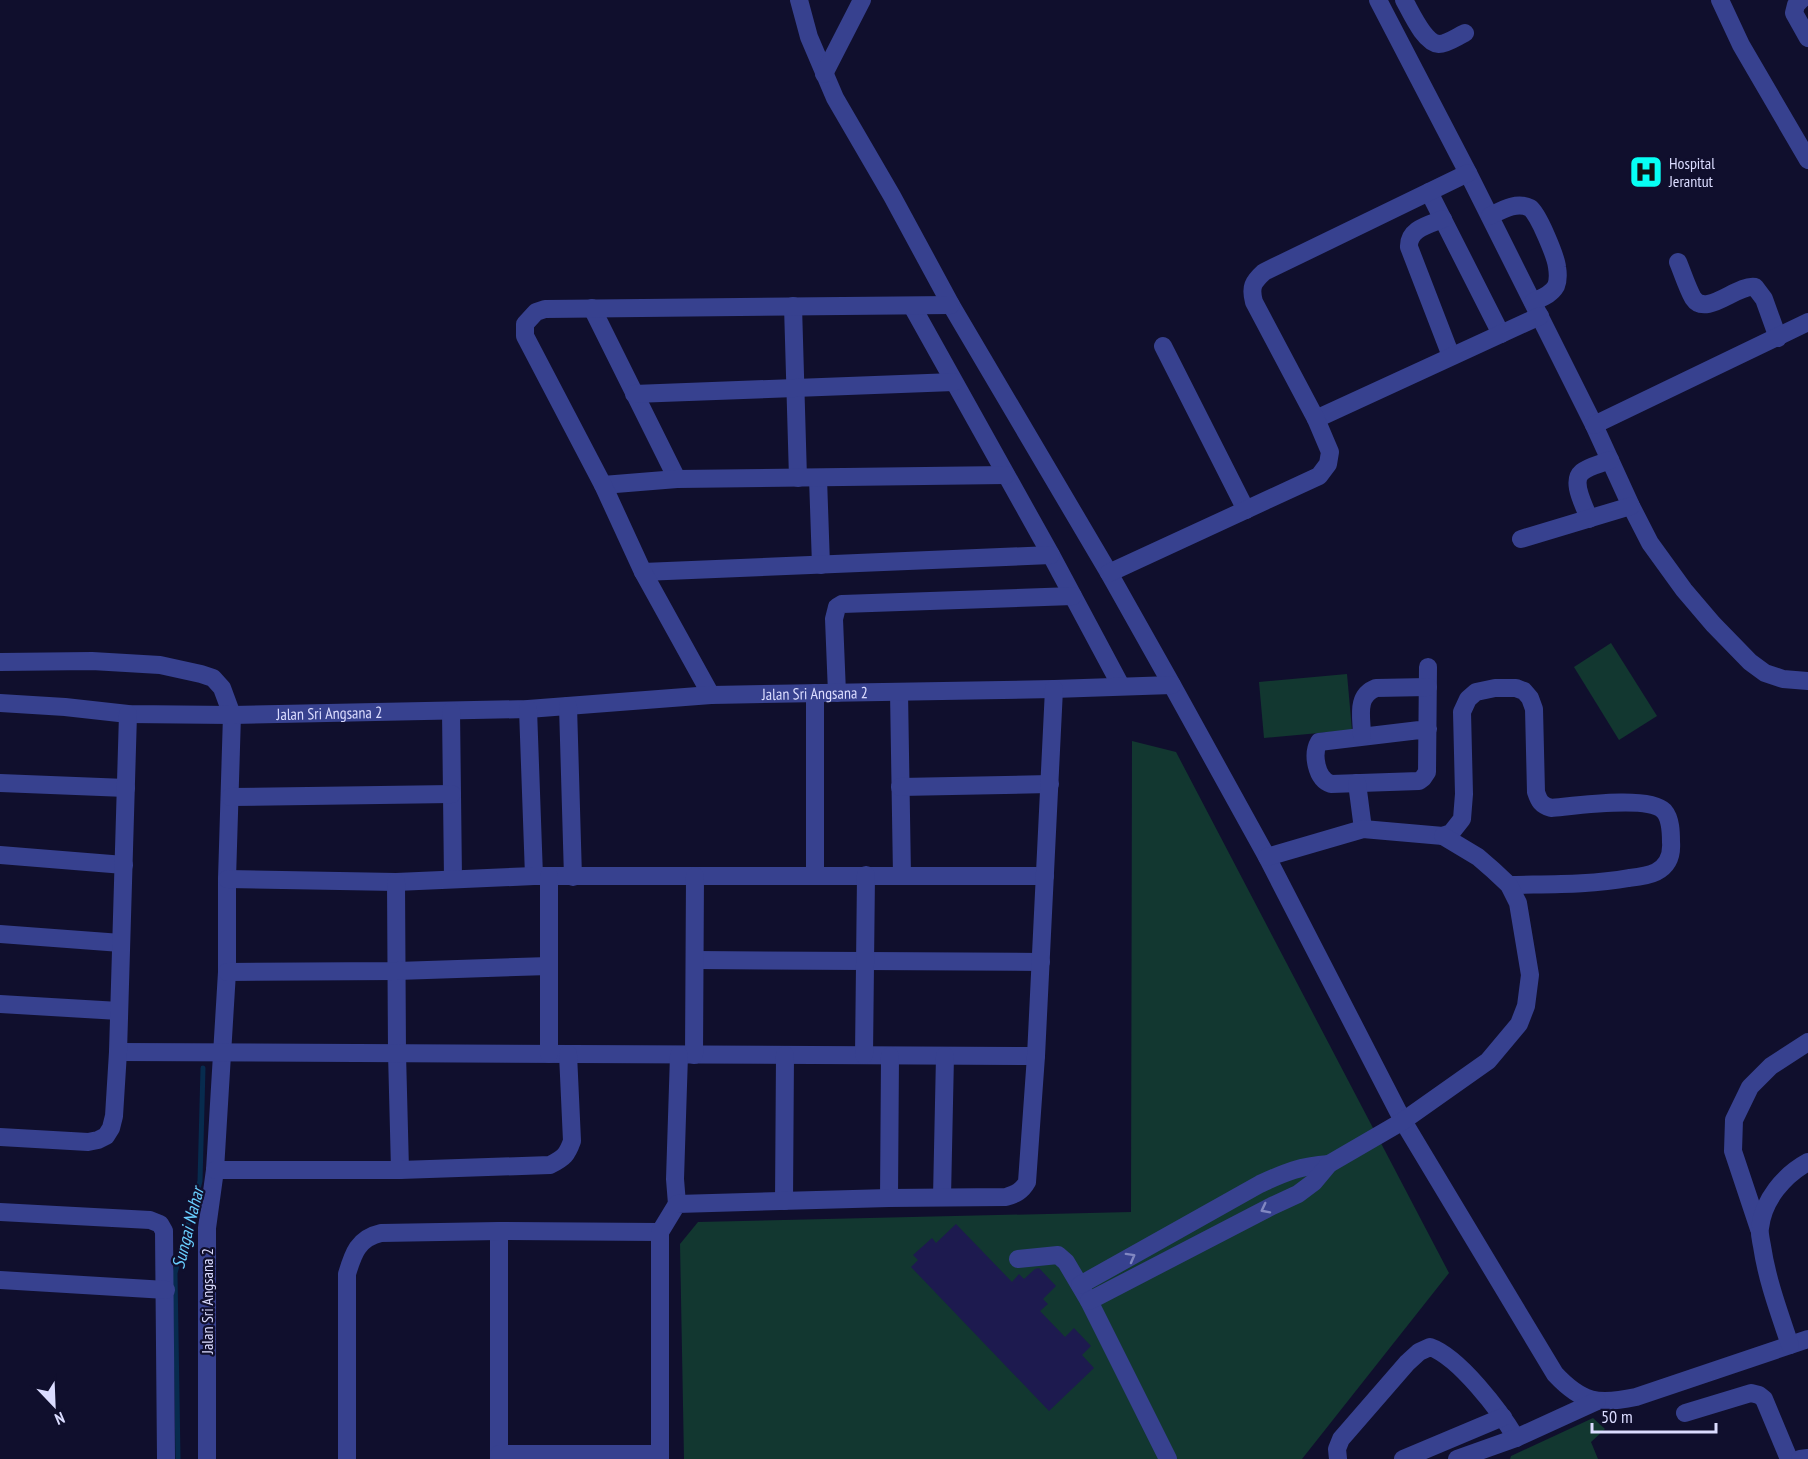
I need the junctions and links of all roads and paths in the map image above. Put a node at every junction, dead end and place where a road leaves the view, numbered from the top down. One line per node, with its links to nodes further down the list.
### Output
1 (799, 0): 9 (street)
2 (862, 0): 9 (street)
3 (1378, 0): 11 (street)
4 (1404, 0): 7 (street)
5 (1720, 0): 10 (street)
6 (1801, 0): 8 (street)
7 (1465, 33)
8 (1808, 38)
9 (824, 74): 16 (street)
10 (1806, 152)
11 (1468, 173): 12 (street); 13 (street)
12 (1429, 192): 14 (street); 29 (street)
13 (1490, 216): 20 (street); 20 (street)
14 (1443, 219): 22 (street); 25 (street)
15 (1677, 262): 23 (street)
16 (951, 305): 18 (street); 44 (street)
17 (793, 306): 18 (street); 19 (street); 27 (street)
18 (912, 306): 26 (street)
19 (592, 308): 28 (street); 36 (street)
20 (1536, 309): 22 (street); 30 (street)
21 (1808, 322): 23 (street)
22 (1501, 334): 25 (street)
23 (1778, 338): 30 (street)
24 (1163, 346): 38 (street)
25 (1451, 356): 29 (street)
26 (954, 382): 27 (street); 32 (street)
27 (796, 389): 28 (street); 33 (street)
28 (634, 394): 35 (street)
29 (1316, 419): 38 (street)
30 (1594, 425): 31 (street)
31 (1610, 460): 37 (street); 39 (street)
32 (1006, 475): 34 (street); 41 (street)
33 (798, 478): 34 (street); 35 (street)
34 (818, 478): 42 (street)
35 (677, 479): 36 (street)
36 (603, 485): 43 (street)
37 (1631, 506): 39 (street); 48 (street)
38 (1246, 510): 44 (street)
39 (1589, 519): 40 (street)
40 (1521, 539)
41 (1051, 555): 42 (street); 45 (street)
42 (821, 565): 43 (street)
43 (643, 572): 56 (street)
44 (1108, 573): 49 (street)
45 (1073, 596): 50 (street); 55 (street)
46 (0, 662): 62 (street)
47 (1428, 667): 51 (street)
48 (1808, 681)
49 (1172, 685): 50 (street, Jalan Sri Angsana 2); 75 (street)
50 (1121, 686): 52 (street, Jalan Sri Angsana 2)
51 (1428, 687): 63 (street); 64 (street)
52 (1054, 689): 53 (street, Jalan Sri Angsana 2); 67 (street)
53 (899, 692): 55 (street, Jalan Sri Angsana 2); 68 (street)
54 (815, 693): 55 (street, Jalan Sri Angsana 2); 56 (street, Jalan Sri Angsana 2); 77 (street)
55 (837, 693)
56 (711, 695): 58 (street, Jalan Sri Angsana 2)
57 (0, 703): 61 (street)
58 (568, 706): 59 (street, Jalan Sri Angsana 2); 83 (street)
59 (528, 709): 60 (street, Jalan Sri Angsana 2); 78 (street)
60 (451, 711): 62 (street, Jalan Sri Angsana 2); 70 (street)
61 (128, 714): 62 (street); 69 (street)
62 (232, 715): 71 (street, Jalan Sri Angsana 2)
63 (1428, 729): 64 (street); 66 (street)
64 (1362, 736): 66 (street)
65 (0, 783): 69 (street)
66 (1357, 783): 72 (street)
67 (1050, 784): 68 (street); 82 (street)
68 (900, 787): 81 (street)
69 (126, 788): 76 (street)
70 (452, 794): 71 (street); 85 (street)
71 (230, 797): 84 (street, Jalan Sri Angsana 2)
72 (1363, 829): 73 (street); 75 (street)
73 (1443, 836): 87 (street); 87 (street)
74 (0, 855): 76 (street)
75 (1267, 857): 110 (street)
76 (124, 865): 89 (street)
77 (815, 875): 79 (street); 80 (street)
78 (542, 876): 83 (street); 85 (street); 93 (street)
79 (695, 876): 83 (street); 90 (street)
80 (866, 876): 81 (street); 91 (street)
81 (902, 876): 82 (street)
82 (1045, 876): 92 (street)
83 (573, 877)
84 (227, 879): 86 (street); 95 (street, Jalan Sri Angsana 2)
85 (453, 879): 86 (street)
86 (396, 882): 94 (street)
87 (1509, 885): 110 (street)
88 (0, 934): 89 (street)
89 (121, 942): 97 (street)
90 (695, 960): 91 (street); 104 (street)
91 (865, 961): 92 (street); 106 (street)
92 (1041, 962): 109 (street)
93 (549, 966): 94 (street); 102 (street)
94 (397, 971): 95 (street); 101 (street)
95 (227, 972): 100 (street, Jalan Sri Angsana 2)
96 (0, 1004): 97 (street)
97 (119, 1011): 99 (street)
98 (1808, 1042): 123 (street)
99 (118, 1052): 100 (street); 111 (street)
100 (222, 1052): 101 (street); 114 (street, Jalan Sri Angsana 2)
101 (397, 1053): 102 (street); 115 (street)
102 (549, 1054): 103 (street)
103 (568, 1054): 104 (street); 115 (street)
104 (686, 1055): 105 (street); 121 (street)
105 (785, 1055): 106 (street); 120 (street)
106 (864, 1055): 107 (street)
107 (890, 1056): 108 (street); 119 (street)
108 (945, 1056): 109 (street); 118 (street)
109 (1036, 1056): 118 (street)
110 (1404, 1121): 113 (street); 133 (street)
111 (0, 1137)
112 (1808, 1162): 123 (street)
113 (1329, 1164): 116 (street); 117 (street)
114 (215, 1170): 115 (street); 141 (street, Jalan Sri Angsana 2)
115 (400, 1170)
116 (1286, 1172): 117 (street); 128 (street, one-way to 116)
117 (1298, 1194): 130 (street, one-way to 130)
118 (942, 1197): 119 (street)
119 (889, 1198): 120 (street)
120 (784, 1201): 121 (street)
121 (677, 1204): 125 (street)
122 (0, 1212): 129 (street)
123 (1759, 1229): 132 (street)
124 (499, 1231): 125 (street); 138 (street); 142 (street)
125 (660, 1232): 137 (street)
126 (1018, 1259): 128 (street)
127 (0, 1280): 129 (street)
128 (1080, 1285): 130 (street)
129 (166, 1290): 140 (street)
130 (1089, 1301): 143 (street)
131 (1808, 1339): 132 (street)
132 (1790, 1345): 133 (street)
133 (1597, 1401): 136 (street)
134 (1685, 1413): 147 (street)
135 (1503, 1417): 136 (street); 144 (street); 145 (street)
136 (1516, 1438): 146 (street)
137 (660, 1456): 138 (street)
138 (499, 1457)
139 (1808, 1458): 148 (street)
140 (166, 1459)
141 (207, 1459)
142 (347, 1459)
143 (1168, 1459)
144 (1338, 1459)
145 (1403, 1459)
146 (1456, 1459)
147 (1789, 1459)
148 (1800, 1459)

